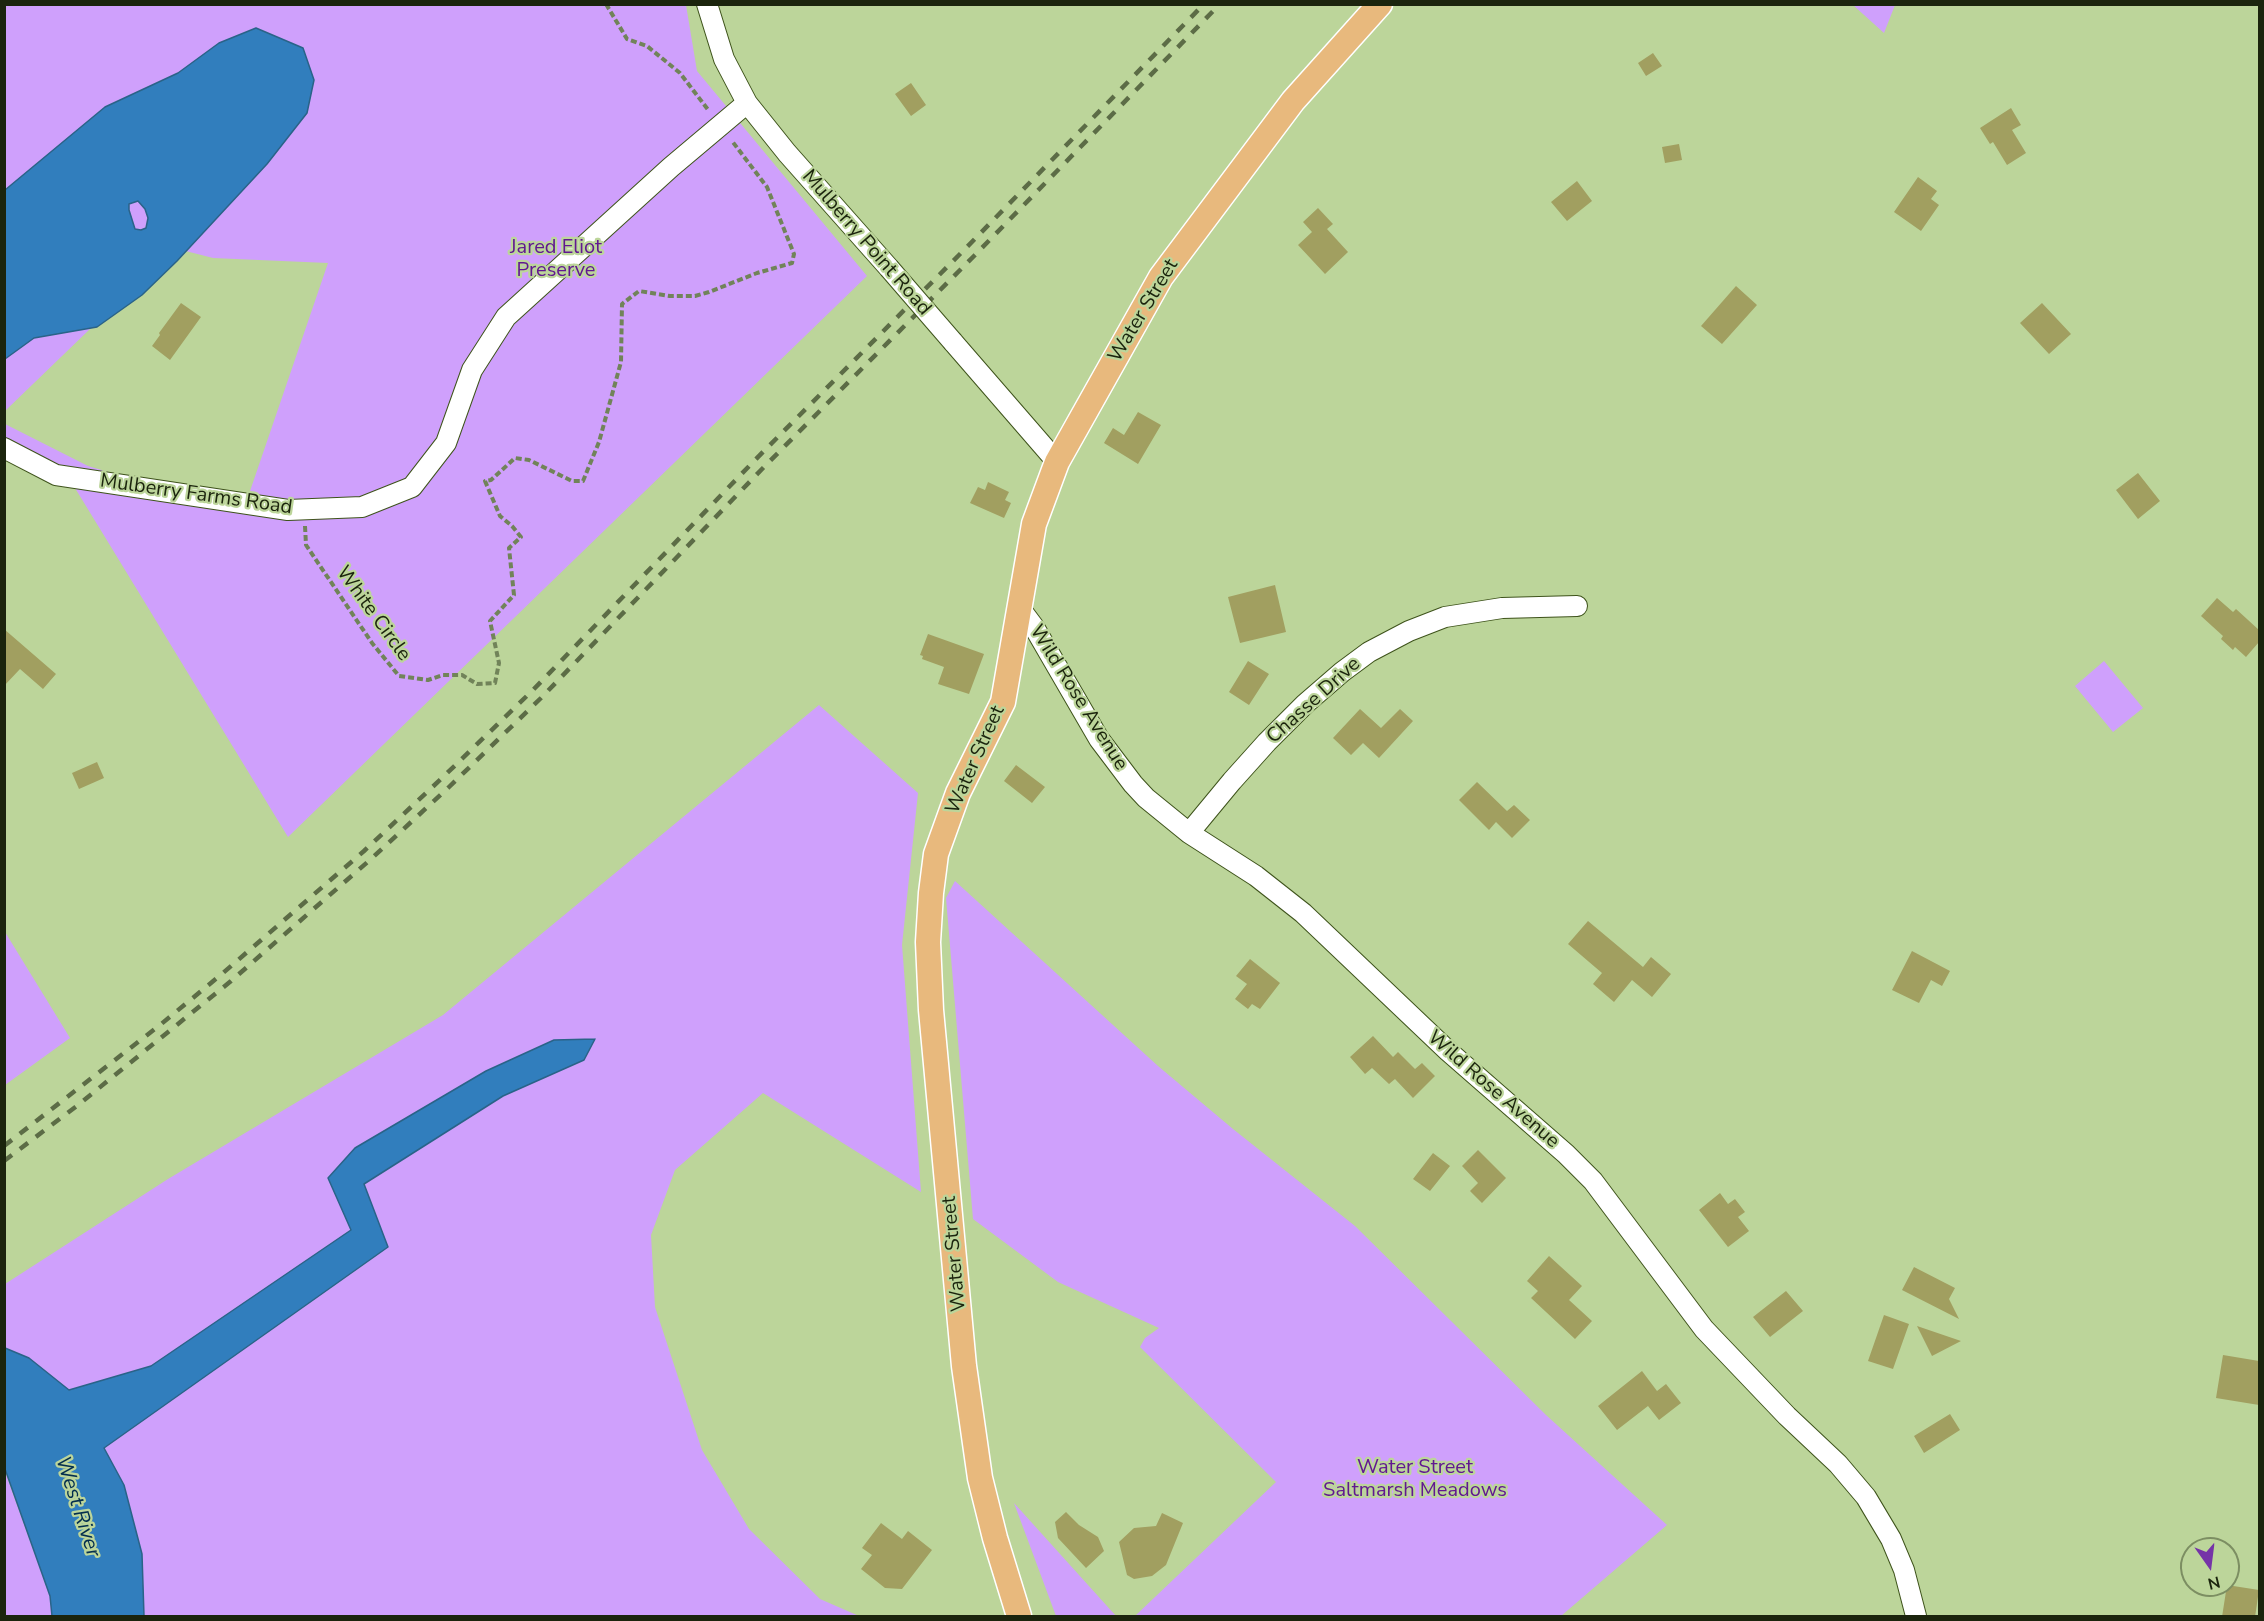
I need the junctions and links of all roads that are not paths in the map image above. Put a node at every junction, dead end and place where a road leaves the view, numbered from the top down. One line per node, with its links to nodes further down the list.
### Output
1 (707, 4): 3 (street, Mulberry Point Road)
2 (1380, 4): 5 (main road, Water Street)
3 (747, 103): 4 (street, Mulberry Farms Road); 5 (street, Mulberry Point Road, bridge)
4 (4, 448)
5 (1057, 462): 7 (main road, Water Street)
6 (1577, 606): 8 (street, Chasse Drive)
7 (1019, 607): 8 (street, Wild Rose Avenue); 9 (main road, Water Street)
8 (1189, 833): 10 (street, Wild Rose Avenue)
9 (1019, 1617)
10 (1916, 1617)

